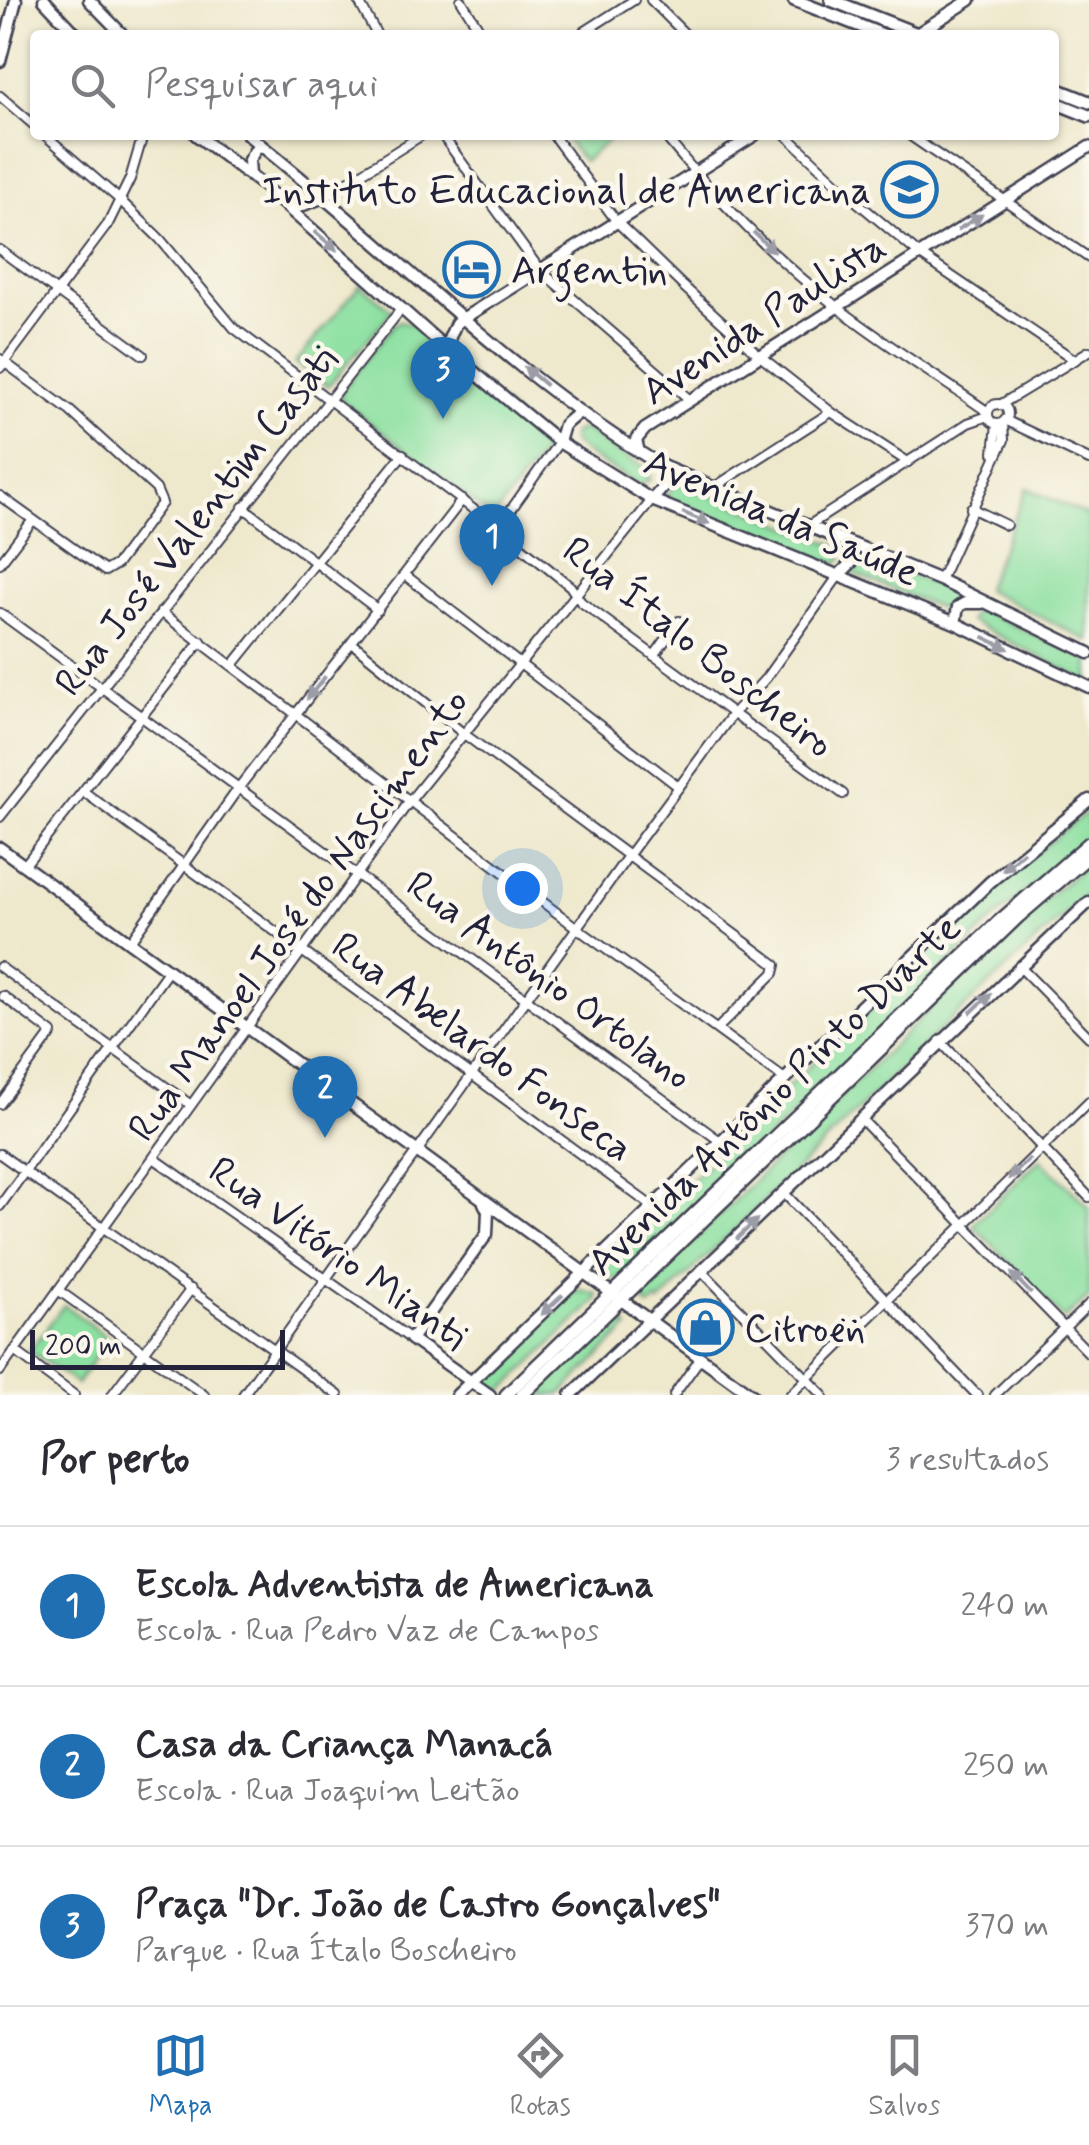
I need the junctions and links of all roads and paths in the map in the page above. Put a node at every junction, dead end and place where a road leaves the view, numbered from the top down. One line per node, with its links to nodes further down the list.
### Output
1 (26, 0): 11 (main road)
2 (44, 0): 12 (main road)
3 (89, 0): 13 (main road)
4 (358, 0): 14 (street)
5 (634, 0): 16 (street)
6 (651, 0): 17 (street)
7 (794, 0): 18 (main road)
8 (831, 0): 19 (main road)
9 (970, 0): 20 (main road)
10 (463, 1): 15 (street)
11 (15, 6): 21 (main road)
12 (71, 30)
13 (118, 30)
14 (374, 30)
15 (480, 30)
16 (587, 30)
17 (681, 30)
18 (871, 30)
19 (905, 30)
20 (925, 30)
21 (0, 61)
22 (1059, 90): 24 (main road)
23 (0, 96): 27 (street)
24 (1089, 102)
25 (1059, 104): 26 (main road)
26 (1089, 116)
27 (30, 122)
28 (51, 140): 44 (street, Rua Ítalo Boscheiro)
29 (141, 140): 44 (street)
30 (203, 140): 41 (main road, Avenida da Saúde)
31 (263, 140): 41 (main road); 43 (main road, Avenida da Saúde)
32 (414, 140): 43 (street)
33 (446, 140): 50 (street)
34 (556, 140): 46 (street)
35 (668, 140): 40 (street)
36 (747, 140): 40 (main road)
37 (792, 140): 48 (street)
38 (916, 140): 45 (street)
39 (1089, 147): 45 (main road, Avenida Paulista)
40 (695, 173): 46 (main road); 52 (street, one-way to 52)
41 (250, 176): 42 (main road, Avenida da Saúde)
42 (261, 184): 43 (main road); 53 (main road, Avenida da Saúde, one-way to 53)
43 (324, 197): 54 (main road, Avenida da Saúde)
44 (120, 200): 51 (street); 61 (street, Rua Ítalo Boscheiro)
45 (1005, 200): 48 (main road, Avenida Paulista, one-way to 45); 49 (street)
46 (617, 222): 50 (main road); 57 (street)
47 (0, 250): 51 (street)
48 (919, 254): 52 (main road, Avenida Paulista); 59 (street)
49 (1087, 254)
50 (540, 270): 54 (main road); 62 (street)
51 (57, 292): 56 (street); 60 (street)
52 (837, 307): 57 (main road, Avenida Paulista); 65 (street)
53 (402, 308): 58 (main road, Avenida da Saúde); 61 (street, Rua José Valentim Casati)
54 (465, 317): 58 (main road); 64 (main road, Avenida da Saúde, one-way to 54)
55 (1089, 351): 59 (street)
56 (143, 355)
57 (760, 356): 62 (main road, Avenida Paulista); 63 (street)
58 (457, 358): 66 (main road, Avenida da Saúde)
59 (1075, 360): 65 (street)
60 (1, 363): 78 (street)
61 (330, 398): 68 (street, Rua Ítalo Boscheiro); 76 (street, Rua José Valentim Casati)
62 (690, 400): 67 (main road, Avenida Paulista)
63 (831, 412): 70 (street); 72 (street)
64 (578, 413): 66 (main road); 67 (main road, Avenida da Saúde)
65 (998, 416): 69 (street); 70 (street); 77 (street)
66 (559, 442): 75 (main road, Avenida da Saúde); 81 (street)
67 (639, 453): 71 (main road, Avenida da Saúde)
68 (402, 454): 74 (street, Rua Ítalo Boscheiro); 83 (street)
69 (1089, 460)
70 (908, 462): 80 (street)
71 (664, 468): 72 (main road, Avenida da Saúde); 75 (main road)
72 (713, 488): 80 (main road, Avenida da Saúde)
73 (0, 496): 78 (street)
74 (462, 500): 81 (street, Rua Ítalo Boscheiro); 85 (street)
75 (652, 500): 86 (main road, Avenida da Saúde, one-way to 86); 88 (street, Rua Manoel José do Nascimento)
76 (244, 507): 83 (street); 91 (street, Rua José Valentim Casati)
77 (971, 508): 79 (street); 87 (street)
78 (33, 520): 84 (street)
79 (1006, 525)
80 (808, 526): 82 (main road, Avenida da Saúde)
81 (498, 528): 88 (street, Rua Ítalo Boscheiro)
82 (842, 538): 86 (main road); 87 (main road, Avenida da Saúde)
83 (317, 562): 90 (street); 99 (street)
84 (0, 563)
85 (405, 575): 90 (street); 100 (street)
86 (839, 575): 94 (main road, Avenida da Saúde); 104 (street)
87 (940, 580): 89 (main road, Avenida da Saúde)
88 (576, 593): 98 (street, Rua Ítalo Boscheiro); 100 (street, Rua Manoel José do Nascimento)
89 (988, 604): 94 (main road); 97 (main road, Avenida da Saúde)
90 (378, 610): 96 (street)
91 (161, 612): 95 (street); 101 (street, Rua José Valentim Casati)
92 (0, 613): 101 (street, Rua Antônio Ortolano)
93 (680, 622): 98 (street)
94 (955, 623): 102 (main road, Avenida da Saúde, one-way to 102)
95 (202, 641): 99 (street); 105 (street)
96 (352, 643): 103 (street, one-way to 103); 106 (street)
97 (1089, 654)
98 (654, 656): 104 (street, Rua Ítalo Boscheiro)
99 (233, 665): 103 (street)
100 (518, 665): 106 (street, Rua Manoel José do Nascimento); 108 (street)
101 (103, 686): 105 (street, Rua Antônio Ortolano); 113 (street, Rua José Valentim Casati)
102 (1089, 687)
103 (296, 712): 107 (street); 112 (street)
104 (732, 715): 108 (street); 110 (street, Rua Ítalo Boscheiro)
105 (143, 716): 107 (street, Rua Antônio Ortolano); 109 (street)
106 (464, 734): 112 (street, Rua Manoel José do Nascimento); 116 (street)
107 (240, 786): 118 (street); 120 (street, Rua Antônio Ortolano)
108 (680, 787): 116 (street)
109 (84, 792): 118 (street, Rua Abelardo Fonseca); 119 (street)
110 (843, 794)
111 (1089, 800): 136 (main road, one-way to 136)
112 (410, 802): 120 (street, Rua Manoel José do Nascimento); 122 (street)
113 (0, 818)
114 (1089, 843): 161 (main road, Avenida Antônio Pinto Duarte)
115 (0, 848): 119 (main road)
116 (628, 856): 122 (street); 131 (street)
117 (1089, 856): 161 (main road, Avenida Antônio Pinto Duarte)
118 (184, 865): 123 (street); 124 (street, Rua Abelardo Fonseca)
119 (24, 866): 123 (main road)
120 (356, 874): 124 (street, Rua Manoel José do Nascimento); 129 (street, Rua Antônio Ortolano)
121 (1089, 902): 125 (main road)
122 (577, 928): 129 (street); 131 (street)
123 (129, 943): 127 (main road)
124 (302, 951): 130 (street, Rua Manoel José do Nascimento); 135 (street, Rua Abelardo Fonseca)
125 (1019, 966): 132 (street); 133 (main road, one-way to 125)
126 (0, 967): 134 (street)
127 (168, 970): 130 (main road); 134 (street)
128 (3, 996): 138 (street)
129 (526, 998): 135 (street); 141 (street, Rua Antônio Ortolano)
130 (247, 1030): 139 (street, Rua Manoel José do Nascimento); 143 (main road)
131 (717, 1030): 136 (street)
132 (1089, 1037)
133 (940, 1041): 140 (main road); 142 (street)
134 (115, 1048): 139 (street); 146 (street)
135 (472, 1074): 143 (street); 151 (street, Rua Abelardo Fonseca)
136 (786, 1080): 141 (main road)
137 (1089, 1102): 142 (street)
138 (0, 1104)
139 (191, 1105): 145 (street, Rua Manoel José do Nascimento)
140 (861, 1119): 147 (main road); 153 (street)
141 (720, 1142): 151 (main road)
142 (1040, 1148): 148 (street); 153 (street, one-way to 153)
143 (416, 1152): 149 (main road); 158 (street)
144 (0, 1154): 146 (street)
145 (154, 1159): 154 (street, Rua Manoel José do Nascimento); 158 (street, Rua Vitório Mianti)
146 (24, 1172): 150 (street); 154 (street)
147 (784, 1193): 156 (main road, one-way to 147); 162 (street)
148 (1089, 1197)
149 (482, 1200): 152 (main road); 155 (main road)
150 (0, 1206)
151 (653, 1208): 157 (main road)
152 (515, 1223): 155 (main road); 157 (main road)
153 (963, 1224): 162 (street); 165 (street, one-way to 153)
154 (104, 1230): 159 (street); 160 (street, Rua Manoel José do Nascimento)
155 (487, 1234): 166 (main road)
156 (702, 1272): 164 (main road); 173 (street)
157 (586, 1273): 161 (main road); 174 (main road, one-way to 174)
158 (326, 1280): 166 (street, Rua Vitório Mianti); 169 (street)
159 (191, 1289): 168 (street); 169 (street)
160 (58, 1290): 167 (street, Rua Manoel José do Nascimento); 168 (street)
161 (619, 1296): 164 (main road); 182 (main road, Avenida Antônio Pinto Duarte); 183 (main road, Avenida Antônio Pinto Duarte)
162 (885, 1299): 173 (street); 189 (street)
163 (1089, 1304): 165 (street)
164 (651, 1320): 171 (main road); 184 (main road)
165 (1065, 1328): 170 (street); 190 (street)
166 (411, 1339): 174 (main road, Rua Vitório Mianti)
167 (15, 1351): 172 (street, Rua Manoel José do Nascimento); 176 (street)
168 (142, 1351): 175 (street); 177 (street)
169 (276, 1351): 178 (street); 179 (street)
170 (1089, 1353)
171 (702, 1357): 185 (street); 186 (main road)
172 (0, 1371)
173 (805, 1377): 187 (street); 188 (street)
174 (471, 1382): 180 (main road); 181 (main road, Rua Vitório Mianti)
175 (198, 1394)
176 (74, 1395)
177 (112, 1395)
178 (243, 1395)
179 (338, 1395)
180 (457, 1395)
181 (490, 1395)
182 (506, 1395)
183 (522, 1395)
184 (570, 1395)
185 (674, 1395)
186 (752, 1395)
187 (790, 1395)
188 (823, 1395)
189 (977, 1395)
190 (995, 1395)

